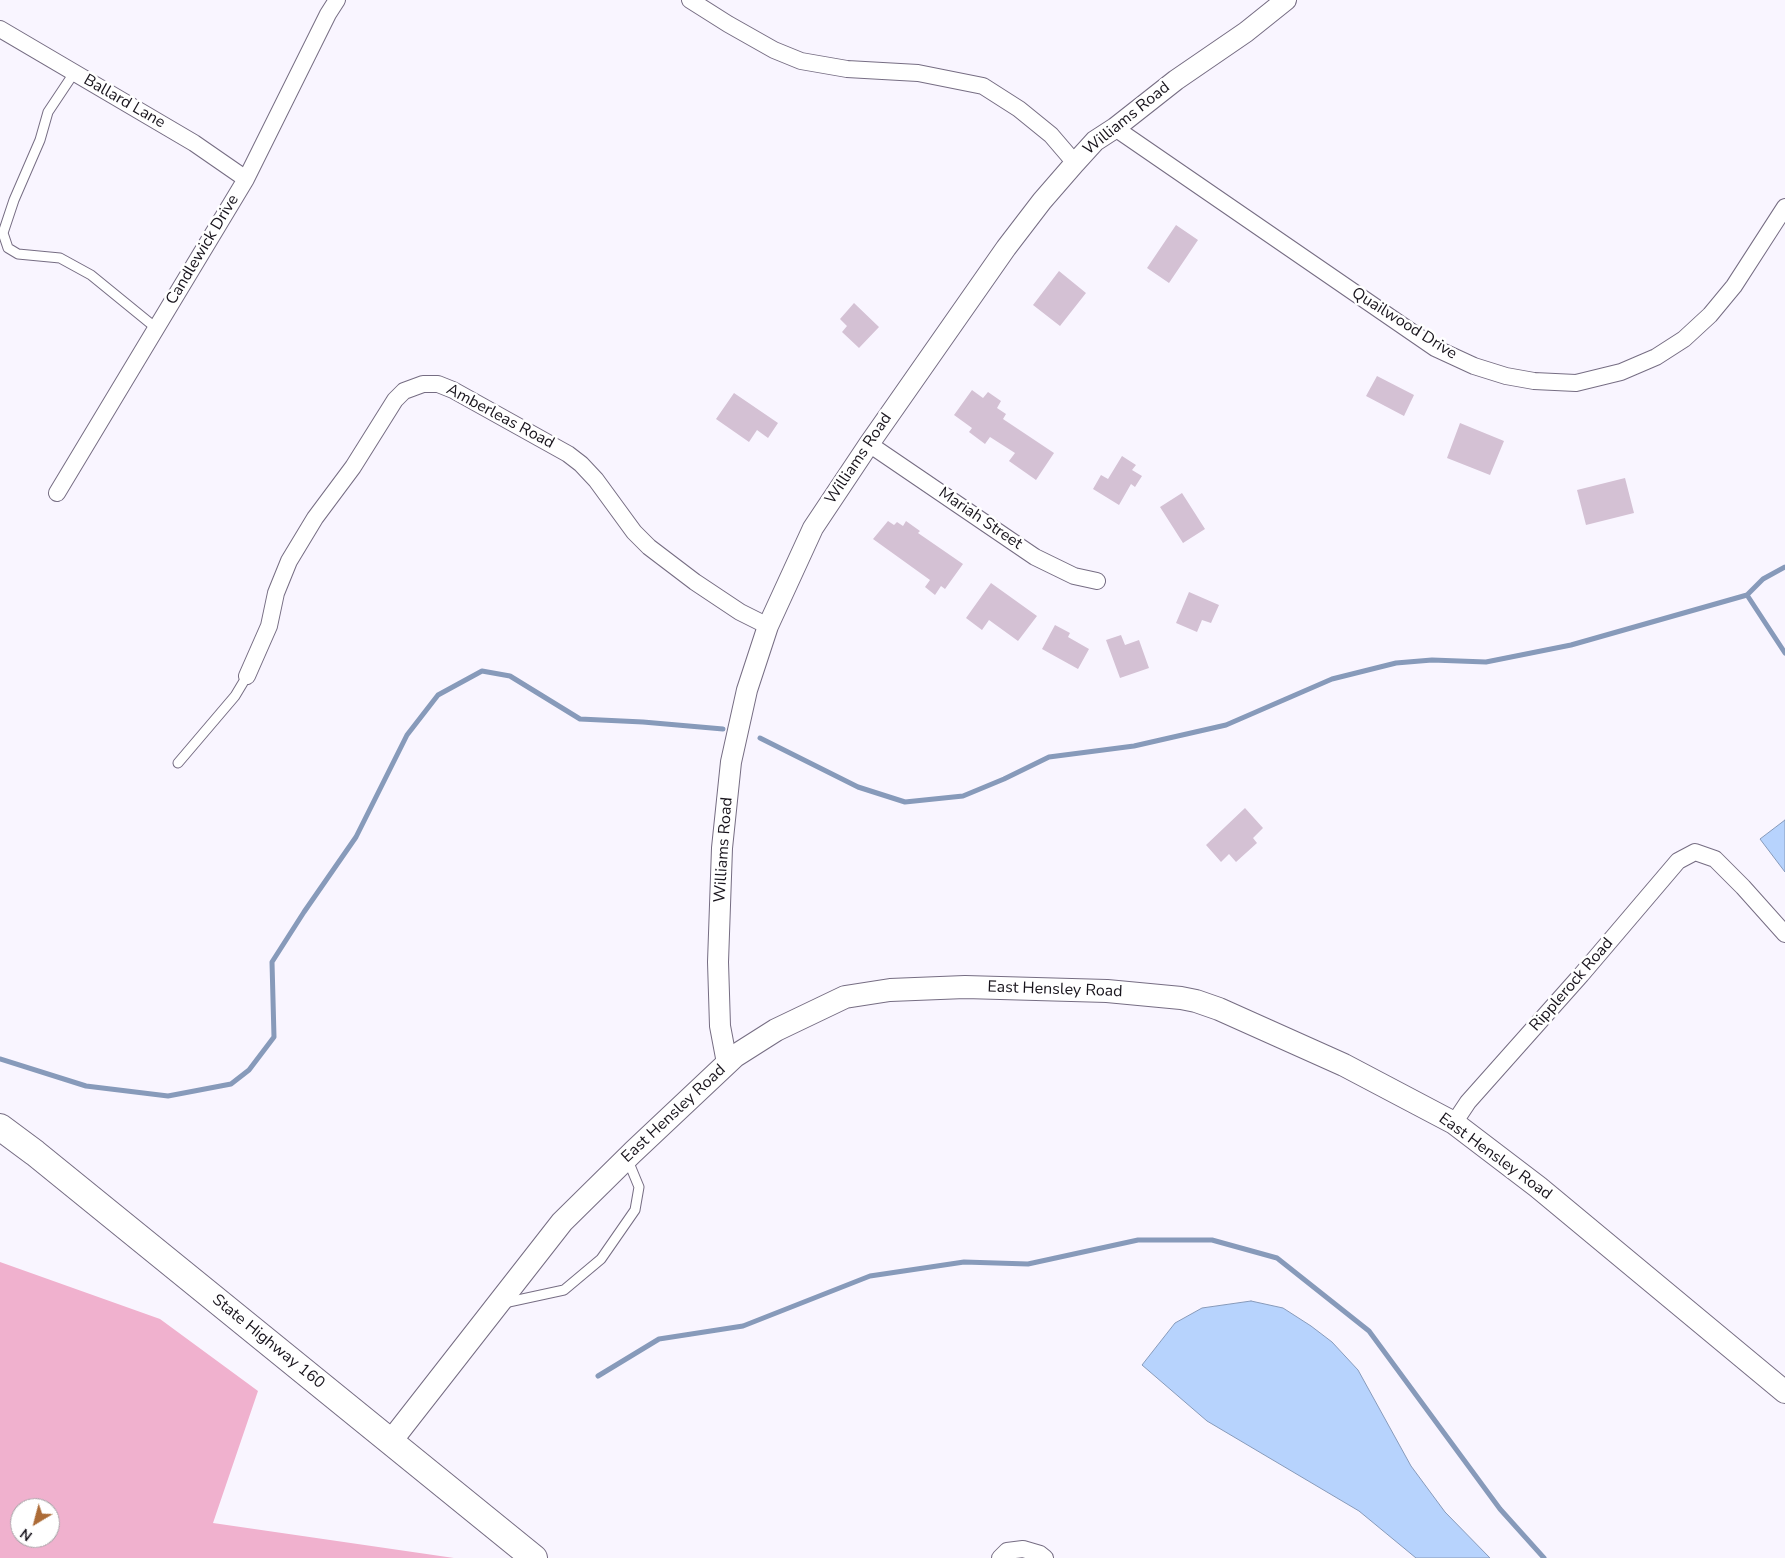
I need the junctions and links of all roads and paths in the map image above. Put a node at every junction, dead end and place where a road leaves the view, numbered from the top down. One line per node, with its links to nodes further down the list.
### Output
1 (337, 0): 8 (street, Candlewick Drive)
2 (690, 0): 7 (street)
3 (1286, 0): 6 (street, Williams Road)
4 (0, 29): 5 (street, Ballard Lane)
5 (74, 73): 8 (street, Ballard Lane); 10 (lane)
6 (1115, 128): 7 (street, Williams Road); 9 (street, Quailwood Drive)
7 (1074, 162): 11 (street, Williams Road)
8 (246, 179): 10 (street, Candlewick Drive)
9 (1785, 207)
10 (156, 328): 12 (street, Candlewick Drive)
11 (869, 444): 13 (street, Mariah Street); 14 (street, Williams Road)
12 (57, 493)
13 (1097, 581)
14 (768, 626): 15 (street, Amberleas Road); 18 (street, Williams Road)
15 (247, 676): 16 (lane)
16 (178, 763)
17 (1785, 934): 19 (street, Ripplerock Road)
18 (727, 1063): 19 (main road, East Hensley Road); 21 (main road, East Hensley Road)
19 (1454, 1123): 23 (main road, East Hensley Road)
20 (0, 1128): 24 (main road, State Highway 160)
21 (627, 1158): 22 (main road, East Hensley Road); 22 (lane)
22 (499, 1304): 24 (main road, East Hensley Road)
23 (1785, 1392)
24 (391, 1441): 25 (main road, State Highway 160)
25 (534, 1558)
26 (1000, 1558): 27 (street)
27 (1045, 1558)

